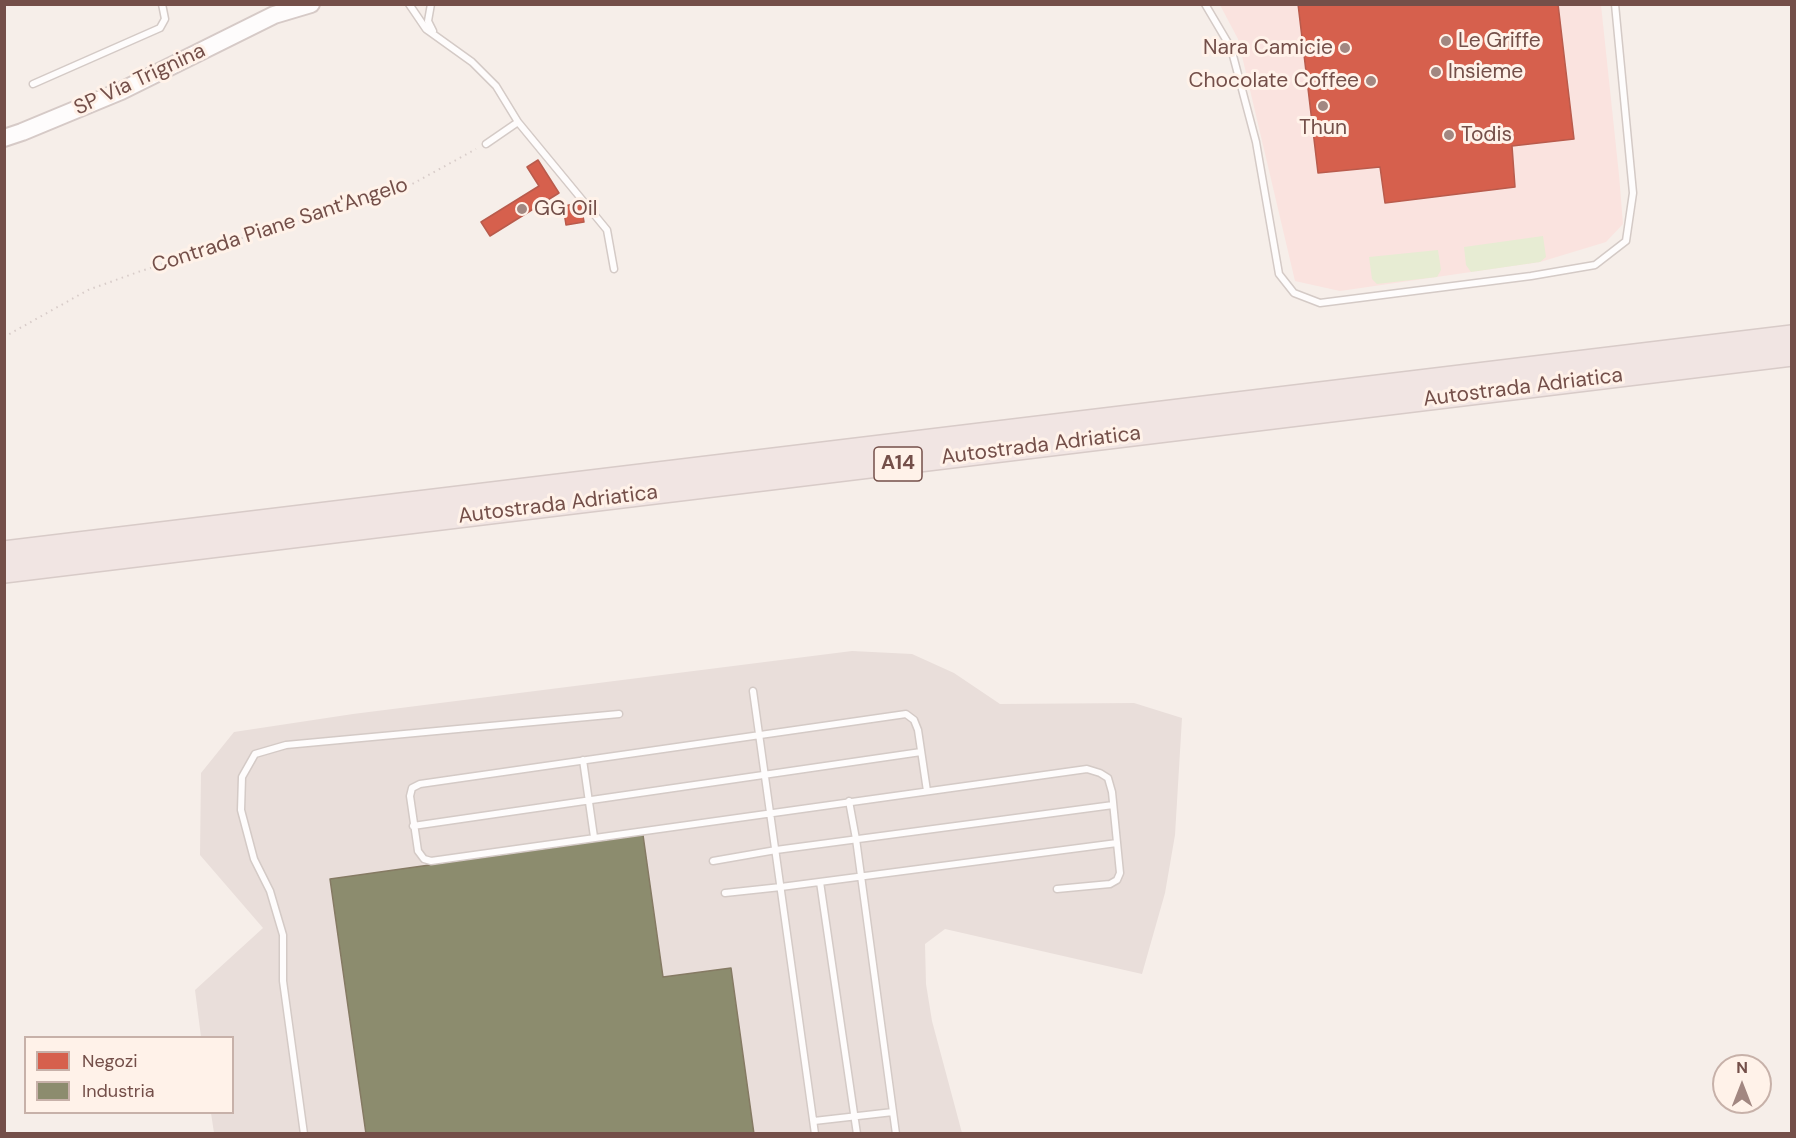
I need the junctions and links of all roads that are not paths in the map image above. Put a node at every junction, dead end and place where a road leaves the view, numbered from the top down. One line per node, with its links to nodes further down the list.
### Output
1 (162, 4): 9 (lane)
2 (311, 4): 7 (main road, SP Via Trignina)
3 (409, 4): 8 (lane)
4 (431, 4): 8 (lane)
5 (1205, 4): 6 (lane)
6 (1616, 4)
7 (280, 10): 11 (main road, SP Via Trignina)
8 (444, 43): 10 (lane)
9 (33, 84)
10 (518, 122): 12 (lane); 13 (lane)
11 (4, 138)
12 (486, 144)
13 (614, 269)
14 (1791, 336): 16 (highway, Autostrada Adriatica / A14)
15 (1791, 355): 17 (highway, Autostrada Adriatica / A14)
16 (4, 552)
17 (4, 572)
18 (753, 691): 20 (lane)
19 (619, 714): 43 (lane)
20 (760, 734): 21 (lane); 22 (lane); 23 (lane)
21 (921, 752): 23 (lane); 24 (lane)
22 (583, 760): 25 (lane); 29 (lane)
23 (766, 775): 25 (lane); 28 (lane)
24 (927, 791): 26 (lane); 27 (lane)
25 (590, 800): 29 (lane); 30 (lane)
26 (849, 801): 28 (lane); 31 (lane)
27 (1113, 805): 31 (lane); 32 (lane)
28 (771, 812): 30 (lane); 33 (lane)
29 (413, 826): 30 (lane)
30 (594, 837)
31 (856, 839): 33 (lane); 35 (lane)
32 (1117, 843): 35 (lane); 38 (lane)
33 (776, 850): 34 (lane); 37 (lane)
34 (713, 861)
35 (861, 876): 36 (lane); 40 (lane)
36 (820, 882): 37 (lane); 41 (lane)
37 (781, 887): 39 (lane); 42 (lane)
38 (1057, 890)
39 (725, 893)
40 (893, 1112): 41 (lane); 46 (lane)
41 (855, 1116): 42 (lane); 45 (lane)
42 (814, 1121): 44 (lane)
43 (304, 1134)
44 (815, 1134)
45 (857, 1134)
46 (896, 1134)

